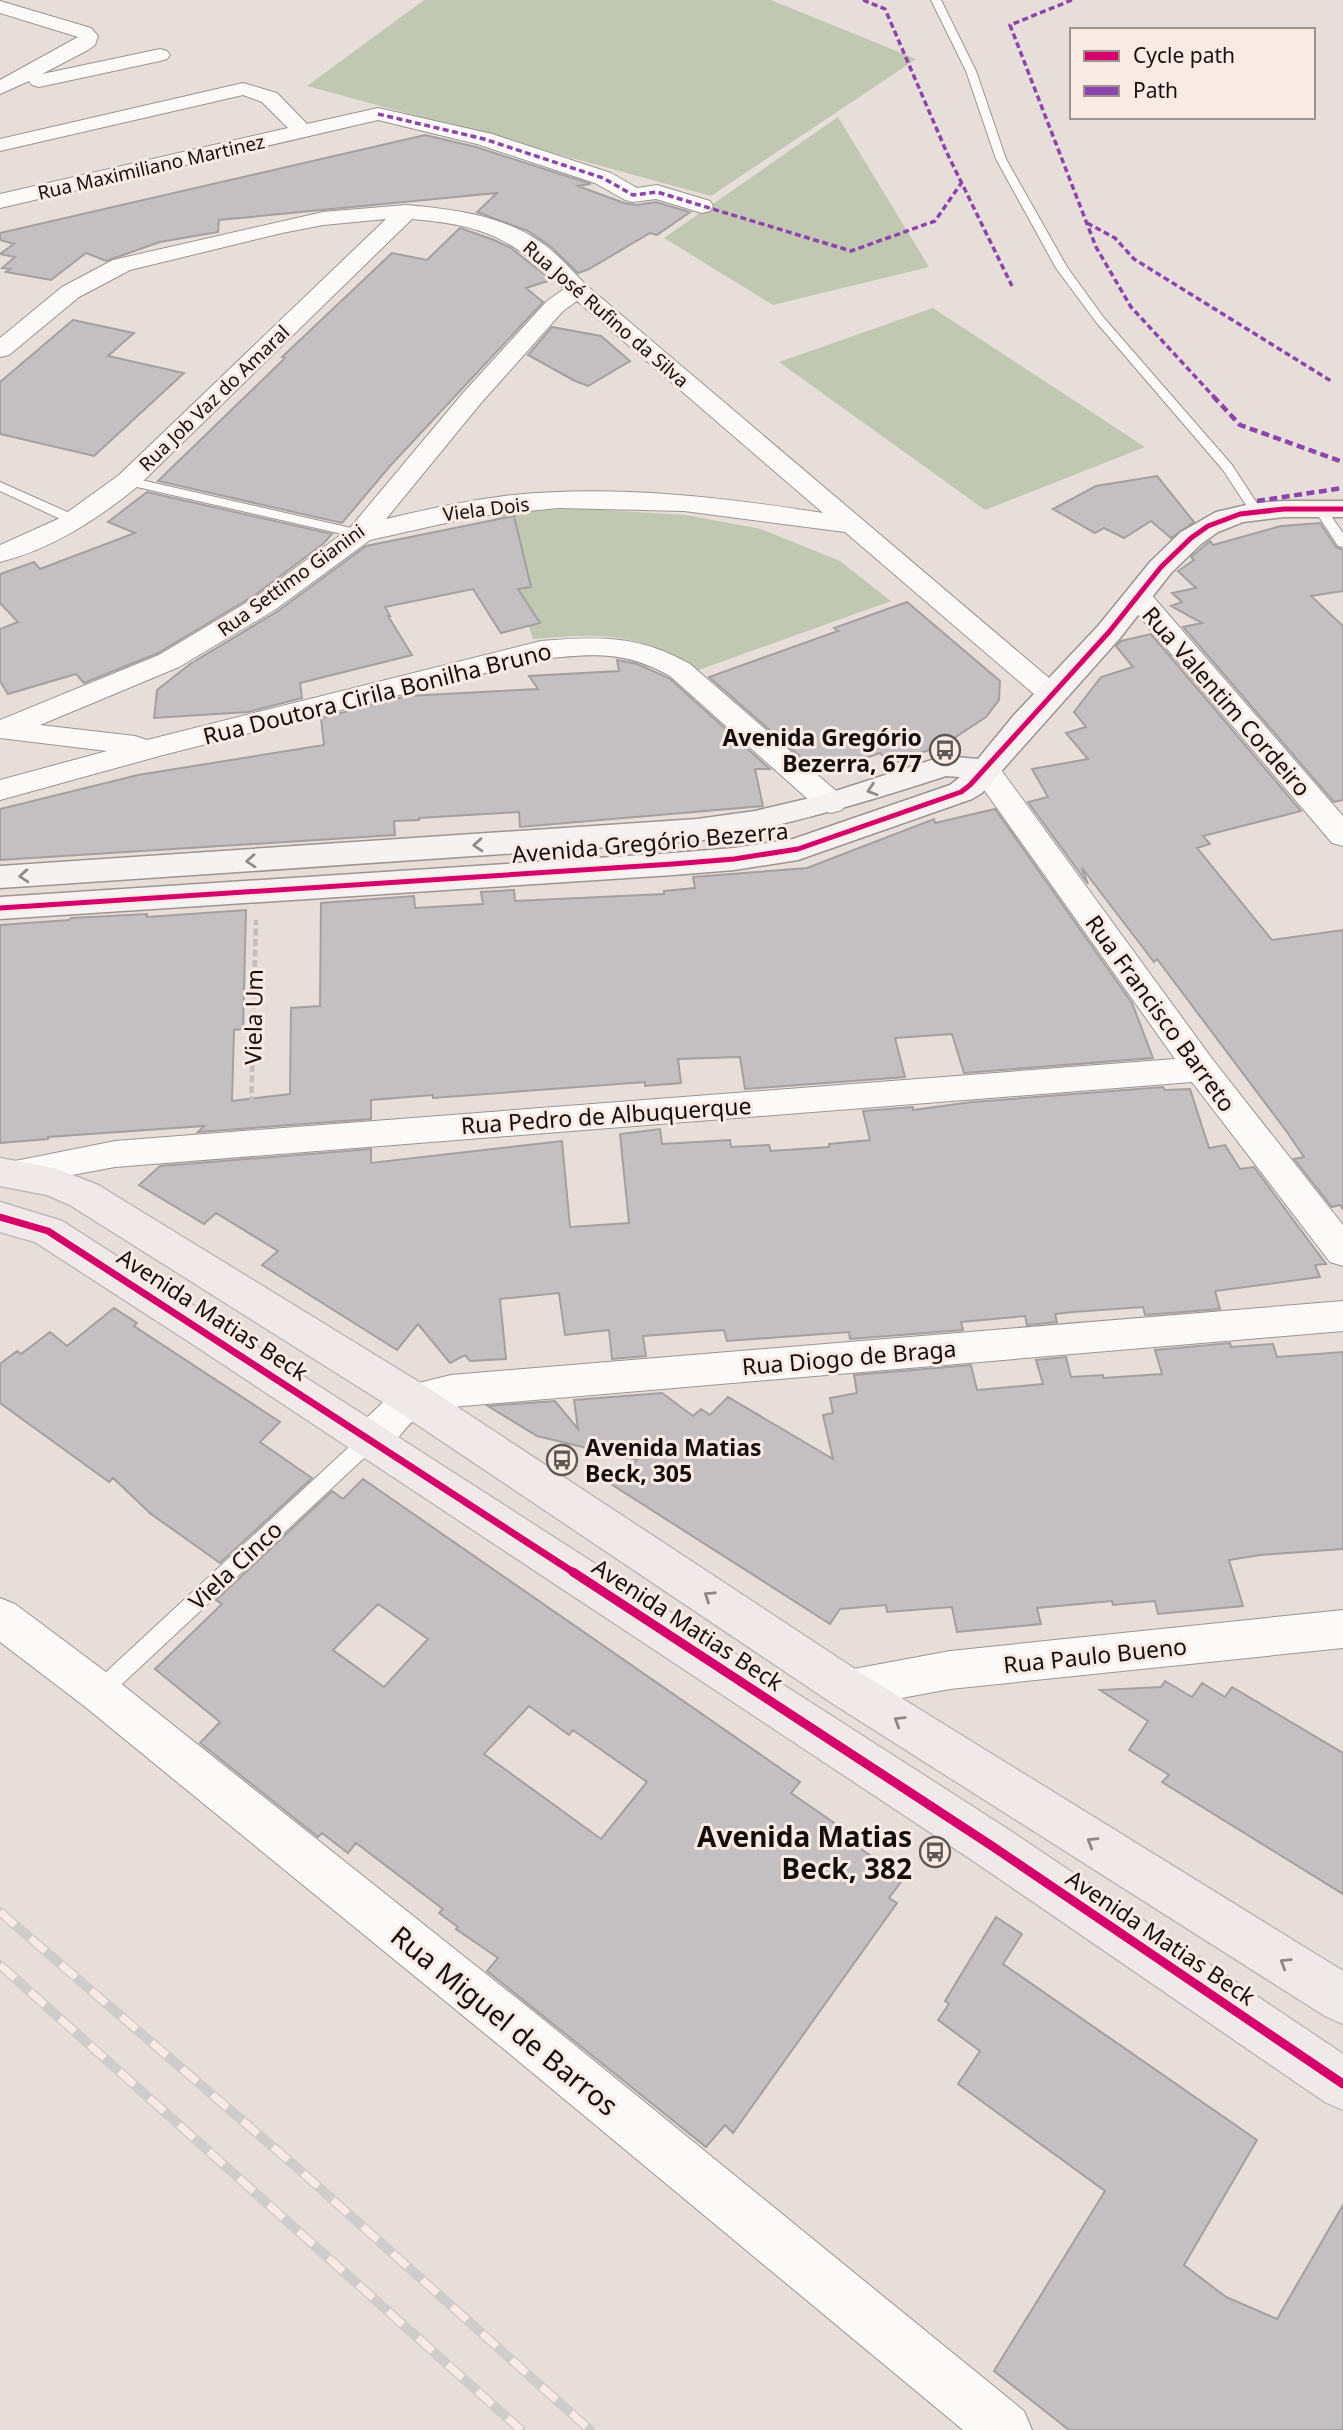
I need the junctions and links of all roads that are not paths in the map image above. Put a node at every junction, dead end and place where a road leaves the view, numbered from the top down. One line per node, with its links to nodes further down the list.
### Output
1 (936, 0): 17 (lane)
2 (0, 8): 5 (street)
3 (160, 55): 6 (street)
4 (13, 59): 5 (street)
5 (39, 67): 6 (street)
6 (0, 88)
7 (302, 132): 8 (street); 9 (street, Rua Maximiliano Martinez); 10 (street, Rua Maximiliano Martinez)
8 (0, 145)
9 (0, 201)
10 (702, 206)
11 (406, 212): 12 (street, Rua José Rufino da Silva); 13 (street, Rua José Rufino da Silva); 14 (street, Rua Job Vaz do Amaral)
12 (578, 290): 19 (street, Rua José Rufino da Silva); 20 (street, Rua Settimo Gianini)
13 (0, 350)
14 (128, 481): 18 (street, Rua Job Vaz do Amaral); 20 (lane, Viela Dois)
15 (0, 486): 18 (lane)
16 (1332, 509): 17 (street, Avenida Gregório Bezerra); 21 (lane)
17 (1256, 511): 23 (street, Avenida Gregório Bezerra)
18 (76, 521): 22 (street, Rua Job Vaz do Amaral)
19 (850, 525): 20 (street, Viela Dois); 24 (street, Rua José Rufino da Silva)
20 (360, 534): 25 (street, Rua Settimo Gianini)
21 (1343, 543)
22 (0, 554)
23 (1139, 598): 24 (street, Avenida Gregório Bezerra); 30 (street, Rua Valentim Cordeiro)
24 (1052, 695): 27 (street, Avenida Gregório Bezerra)
25 (1, 730): 26 (street)
26 (153, 748): 28 (street, Rua Doutora Cirila Bonilha Bruno); 29 (street, Rua Doutora Cirila Bonilha Bruno)
27 (985, 770): 29 (street, Avenida Gregório Bezerra, one-way to 29); 32 (street, Avenida Gregório Bezerra); 33 (street, Rua Francisco Barreto)
28 (0, 790)
29 (831, 803): 31 (street, Avenida Gregório Bezerra, one-way to 31)
30 (1343, 836)
31 (0, 877)
32 (0, 908)
33 (1201, 1069): 34 (street, Rua Pedro de Albuquerque); 36 (street, Rua Francisco Barreto)
34 (7, 1172): 38 (main road, Avenida Matias Beck)
35 (0, 1217): 39 (main road, Avenida Matias Beck)
36 (1343, 1252)
37 (1343, 1316): 38 (street, Rua Diogo de Braga)
38 (412, 1399): 39 (street); 42 (main road, Avenida Matias Beck, one-way to 38)
39 (371, 1439): 43 (lane, Viela Cinco); 45 (main road, Avenida Matias Beck)
40 (0, 1617): 43 (street, Rua Miguel de Barros)
41 (1343, 1629): 42 (street, Rua Paulo Bueno)
42 (848, 1689): 44 (main road, Avenida Matias Beck, one-way to 42)
43 (99, 1692): 46 (street, Rua Miguel de Barros)
44 (1343, 1999)
45 (1343, 2084)
46 (1005, 2430)

